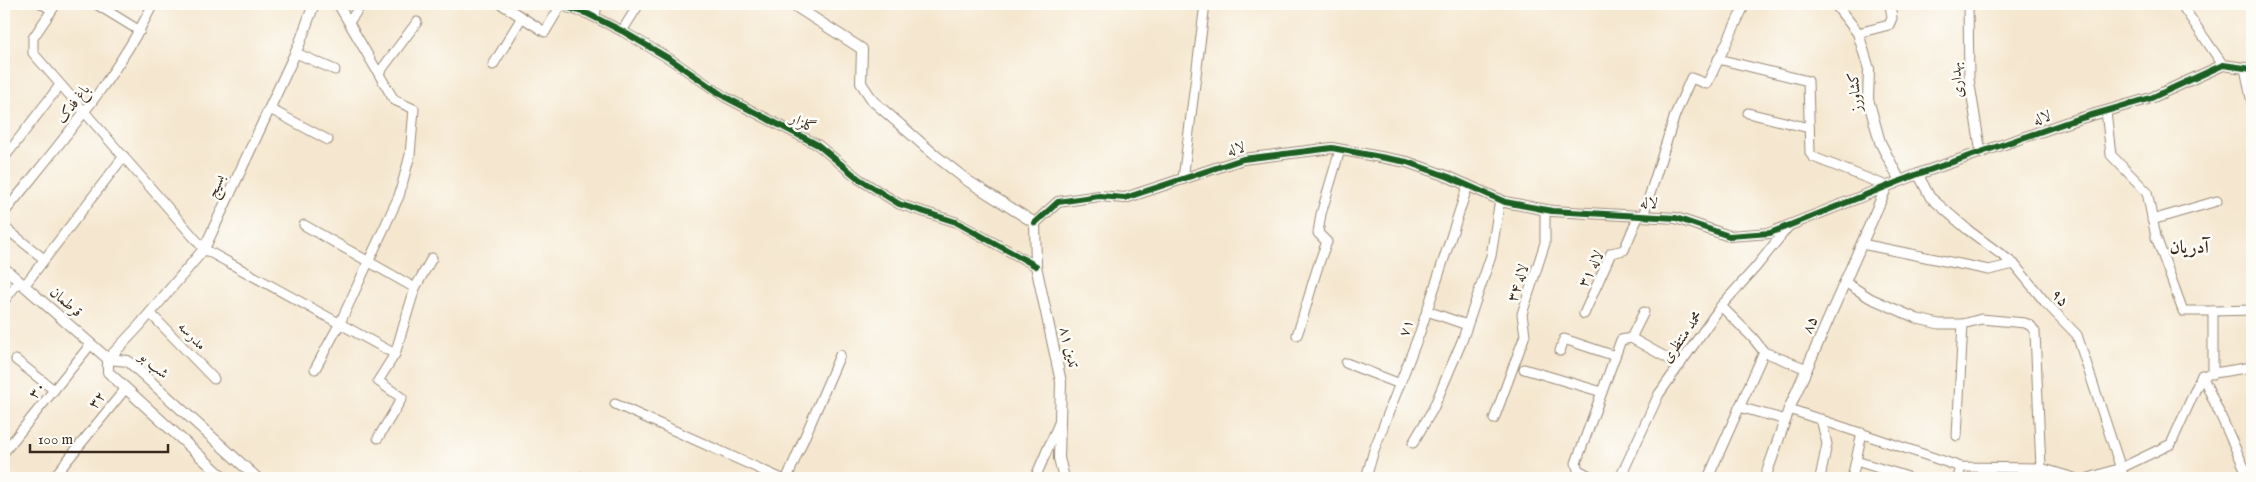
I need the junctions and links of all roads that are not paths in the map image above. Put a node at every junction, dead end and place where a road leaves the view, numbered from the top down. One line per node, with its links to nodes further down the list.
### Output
1 (42, 4): 18 (street)
2 (96, 4): 23 (street)
3 (153, 4): 23 (street, باغ فدک)
4 (314, 4): 26 (street, بسیج)
5 (338, 4): 21 (street)
6 (362, 4): 21 (street)
7 (501, 4): 19 (street)
8 (558, 4): 19 (street); 20 (street, گلزار)
9 (597, 4): 20 (street)
10 (639, 4): 24 (street)
11 (792, 4): 56 (street)
12 (1205, 4): 46 (street)
13 (1745, 4): 27 (street)
14 (1835, 4): 25 (street, کشاورز)
15 (1890, 4): 25 (street)
16 (1968, 4): 42 (street, بهداری)
17 (2181, 4): 29 (street)
18 (54, 7): 33 (street)
19 (522, 17): 28 (street)
20 (595, 17): 24 (street, گلزار)
21 (349, 22): 32 (street)
22 (418, 22): 32 (street)
23 (140, 31): 37 (street, باغ فدک)
24 (622, 31): 66 (street, گلزار)
25 (1858, 33): 47 (street, کشاورز)
26 (296, 53): 31 (street); 35 (street, بسیج)
27 (1718, 59): 39 (street); 54 (street)
28 (493, 65)
29 (2223, 66): 30 (street, لاله); 36 (street, لاله)
30 (2249, 68): 34 (street)
31 (335, 70)
32 (380, 73): 64 (street)
33 (60, 85): 37 (street); 44 (street)
34 (2252, 103)
35 (270, 109): 40 (street); 61 (street, بسیج)
36 (2106, 111): 42 (street, لاله); 55 (street)
37 (84, 112): 43 (street); 53 (street, باغ فدک)
38 (1748, 113): 39 (street)
39 (1809, 128): 49 (street)
40 (328, 140)
41 (1340, 150): 46 (street, لاله); 48 (street, لاله); 82 (street)
42 (1981, 153): 45 (street, لاله)
43 (124, 156): 61 (street); 63 (street)
44 (4, 158)
45 (1918, 174): 47 (street, لاله); 65 (street, ۹۵)
46 (1183, 179): 56 (street, لاله)
47 (1900, 181): 49 (street, لاله)
48 (1468, 185): 50 (street, لاله); 74 (street, ۷۱)
49 (1887, 186): 59 (street, لاله); 60 (street, ۸۵)
50 (1500, 199): 52 (street, لاله); 81 (street)
51 (2217, 201): 55 (street)
52 (1545, 210): 54 (street, لاله); 109 (street, لاله ۳۴)
53 (4, 213)
54 (1641, 215): 59 (street, لاله); 78 (street, لاله ۳۱)
55 (2152, 220): 75 (street)
56 (1035, 223): 66 (street, تدین ۸۱)
57 (304, 225): 64 (street)
58 (4, 227): 63 (street)
59 (1788, 227): 72 (street, محمد منتظری)
60 (1862, 244): 65 (street); 68 (street, ۸۵)
61 (204, 249): 77 (street, بسیج); 79 (street)
62 (432, 258): 70 (street)
63 (44, 259): 69 (street)
64 (369, 261): 70 (street); 79 (street)
65 (2014, 264): 119 (street, ۹۵)
66 (1036, 266): 108 (street, تدین ۸۱)
67 (4, 268): 69 (street, قرطمان)
68 (1846, 282): 80 (street); 97 (street, ۸۵)
69 (21, 283): 71 (street); 84 (street, قرطمان)
70 (415, 288): 87 (street)
71 (4, 301)
72 (1721, 306): 86 (street); 93 (street, محمد منتظری)
73 (2252, 310): 75 (street)
74 (1427, 311): 81 (street); 101 (street, ۷۱)
75 (2213, 311): 98 (street)
76 (1644, 312): 83 (street)
77 (150, 313): 90 (street, بسیج); 100 (street, مدرسه)
78 (1584, 314)
79 (340, 323): 87 (street); 95 (street)
80 (1963, 324): 113 (street); 120 (street)
81 (1467, 325): 115 (street)
82 (1297, 335)
83 (1631, 338): 89 (street); 93 (street)
84 (91, 344): 90 (street, قرطمان); 103 (street, ۳۰)
85 (1560, 351): 89 (street)
86 (1764, 352): 97 (street); 106 (street)
87 (395, 354): 114 (street)
88 (840, 355): 126 (street)
89 (1615, 356): 104 (street)
90 (108, 359): 102 (street); 124 (street, شب بو)
91 (16, 360): 103 (street)
92 (1346, 364): 101 (street)
93 (1680, 365): 131 (street, محمد منتظری)
94 (2252, 367): 98 (street)
95 (315, 369)
96 (1524, 369): 104 (street)
97 (1807, 369): 107 (street, ۸۵)
98 (2213, 374): 99 (street)
99 (2202, 375): 119 (street); 140 (street)
100 (214, 379)
101 (1400, 384): 129 (street, ۷۱)
102 (126, 388): 122 (street, ۳۲); 123 (street)
103 (54, 390): 116 (street, ۳۰)
104 (1602, 392): 130 (street)
105 (615, 404): 125 (street)
106 (1739, 408): 111 (street); 132 (street)
107 (1790, 409): 110 (street); 111 (street, ۸۵)
108 (1061, 419): 127 (street); 128 (street, تدین ۸۱)
109 (1494, 419)
110 (1821, 419): 112 (street); 134 (street)
111 (1786, 420): 133 (street, ۸۵)
112 (1862, 433): 117 (street); 118 (street)
113 (1957, 436)
114 (378, 438)
115 (1413, 444)
116 (4, 452)
117 (1856, 460): 121 (street); 135 (street)
118 (1961, 467): 120 (street); 136 (street)
119 (2121, 468): 138 (street); 139 (street, ۹۵)
120 (2045, 472): 137 (street)
121 (1905, 476)
122 (53, 478)
123 (224, 478)
124 (257, 478)
125 (780, 478)
126 (787, 478)
127 (1035, 478)
128 (1064, 478)
129 (1366, 478)
130 (1594, 478)
131 (1620, 478)
132 (1708, 478)
133 (1764, 478)
134 (1820, 478)
135 (1852, 478)
136 (1958, 478)
137 (2074, 478)
138 (2089, 478)
139 (2124, 478)
140 (2249, 478)

